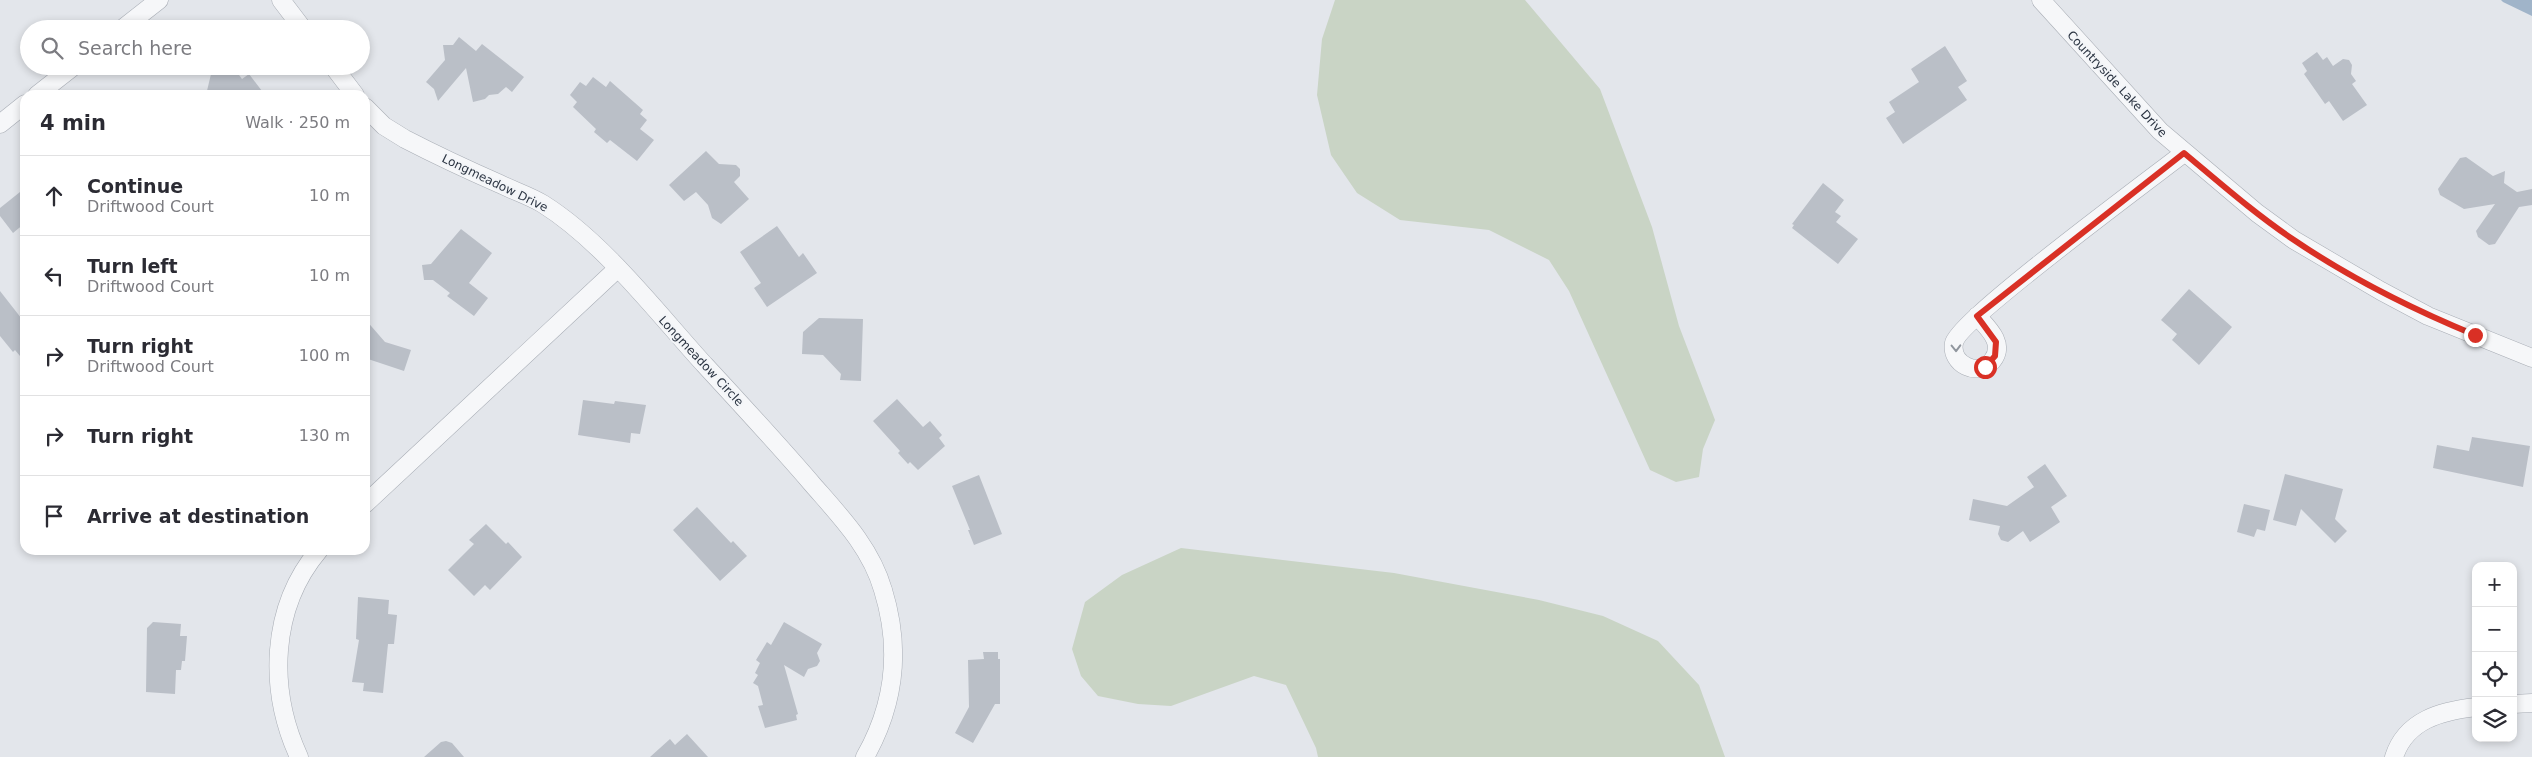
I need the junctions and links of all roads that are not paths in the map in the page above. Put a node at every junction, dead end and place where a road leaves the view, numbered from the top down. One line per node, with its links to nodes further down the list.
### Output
1 (159, 0): 4 (street)
2 (281, 0): 5 (street)
3 (2041, 0): 13 (street, Countryside Lake Drive)
4 (133, 20)
5 (297, 20)
6 (63, 75): 8 (street)
7 (340, 75): 9 (street)
8 (43, 90)
9 (351, 90)
10 (20, 108): 12 (street)
11 (370, 113): 14 (street, Longmeadow Drive)
12 (0, 124)
13 (2184, 153): 15 (street); 16 (street, Countryside Lake Drive)
14 (617, 269): 17 (street); 23 (street, Longmeadow Circle)
15 (1977, 316)
16 (2532, 358)
17 (370, 499)
18 (317, 555): 22 (street)
19 (2517, 704): 20 (street)
20 (2532, 704)
21 (2472, 708): 24 (street)
22 (299, 757)
23 (865, 757)
24 (2394, 757)

